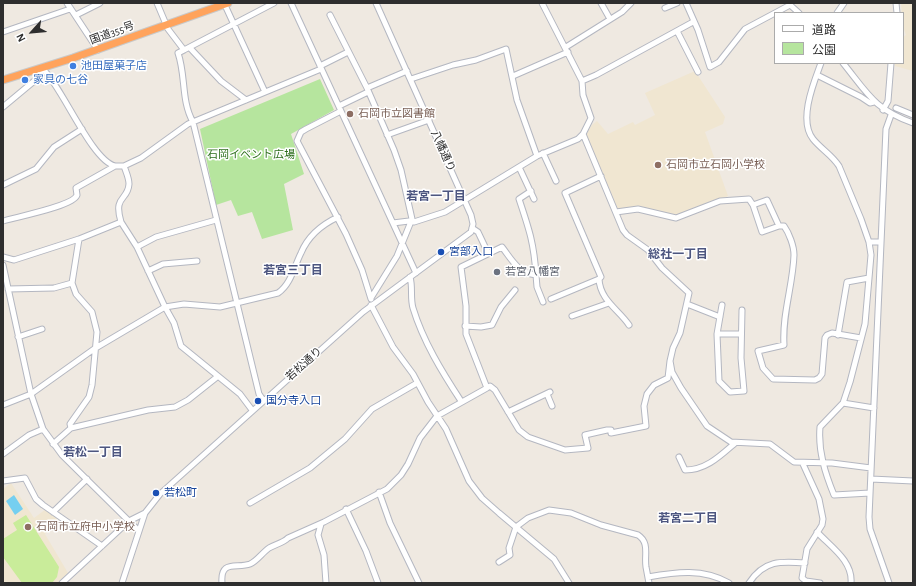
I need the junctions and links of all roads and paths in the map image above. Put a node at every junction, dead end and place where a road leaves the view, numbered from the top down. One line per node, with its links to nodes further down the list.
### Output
1 (67, 3): 16 (street)
2 (100, 3): 21 (street)
3 (156, 3): 26 (street)
4 (225, 3): 25 (street); 26 (highway, 国道355号)
5 (274, 3): 25 (street)
6 (291, 3): 38 (street)
7 (376, 3): 40 (street, 八幡通り)
8 (542, 3): 29 (street)
9 (601, 3): 23 (street)
10 (631, 3): 23 (street)
11 (677, 3): 15 (street)
12 (686, 3): 24 (street)
13 (844, 3): 19 (street)
14 (789, 4): 17 (street); 18 (street)
15 (665, 8)
16 (70, 9): 21 (street); 28 (street)
17 (775, 12)
18 (798, 12)
19 (838, 12)
20 (774, 13): 24 (street)
21 (76, 15): 31 (street)
22 (330, 15): 33 (street)
23 (610, 19): 29 (street)
24 (693, 22): 27 (street)
25 (233, 24): 30 (street); 48 (street)
26 (166, 25): 31 (highway, 国道355号); 32 (street)
27 (677, 31): 41 (street); 46 (street)
28 (3, 32)
29 (566, 47): 34 (street)
30 (190, 48): 32 (street); 49 (street)
31 (98, 50): 39 (highway, 国道355号)
32 (184, 50): 58 (street)
33 (348, 52): 38 (street); 47 (street)
34 (568, 52): 43 (street); 46 (street)
35 (821, 64): 42 (street)
36 (845, 64): 50 (street)
37 (891, 64): 54 (street)
38 (320, 67): 48 (street); 52 (street)
39 (42, 68): 45 (highway, 国道355号); 51 (street); 60 (street)
40 (407, 71): 44 (street, 八幡通り); 47 (street)
41 (698, 72)
42 (817, 75): 50 (street); 85 (street)
43 (513, 76): 44 (street); 64 (street)
44 (411, 79): 57 (street, 八幡通り)
45 (3, 80)
46 (582, 82): 61 (street)
47 (367, 90): 52 (street); 62 (street)
48 (265, 92): 49 (street)
49 (246, 100): 58 (street)
50 (874, 102): 54 (street)
51 (3, 107)
52 (340, 108): 76 (street); 81 (street)
53 (896, 108): 56 (street)
54 (883, 110): 55 (street)
55 (891, 115): 59 (street); 86 (street)
56 (913, 115)
57 (429, 120): 62 (street); 72 (street, 八幡通り)
58 (192, 122): 66 (street); 77 (street)
59 (913, 123)
60 (82, 129): 65 (street); 70 (street)
61 (582, 134): 63 (street); 68 (street)
62 (387, 136): 80 (street)
63 (543, 153): 64 (street); 69 (street)
64 (537, 156): 67 (street)
65 (115, 166): 66 (street); 78 (street)
66 (124, 166): 79 (street)
67 (519, 167): 71 (street); 72 (street)
68 (601, 176): 75 (street); 98 (street)
69 (556, 181)
70 (3, 185)
71 (531, 191): 73 (street); 95 (street)
72 (464, 199): 80 (street); 83 (street, 八幡通り)
73 (534, 199)
74 (753, 205): 75 (street); 82 (street); 82 (street)
75 (616, 212): 107 (street)
76 (338, 217): 103 (street); 104 (street)
77 (216, 220): 88 (street); 103 (street)
78 (3, 221)
79 (121, 222): 84 (street); 88 (street)
80 (411, 222): 81 (street); 87 (street)
81 (393, 223): 87 (street)
82 (779, 226): 118 (street)
83 (472, 228): 89 (street, 八幡通り); 94 (street, 若松通り)
84 (79, 239): 90 (street); 99 (street)
85 (869, 242): 86 (street); 97 (street)
86 (881, 242): 132 (street)
87 (402, 244): 94 (street); 104 (street)
88 (137, 247): 93 (street)
89 (488, 253): 95 (street); 114 (street)
90 (3, 258)
91 (197, 261): 93 (street)
92 (3, 265): 100 (street)
93 (148, 271): 109 (street)
94 (416, 273): 96 (street, 若松通り)
95 (536, 275): 105 (street)
96 (410, 277): 104 (street, 若松通り); 128 (street)
97 (869, 278): 118 (street); 120 (street)
98 (599, 279): 102 (street); 106 (street)
99 (72, 282): 100 (street); 121 (street)
100 (8, 288): 119 (street)
101 (515, 290): 114 (street)
102 (551, 299)
103 (236, 302): 109 (street); 127 (street)
104 (372, 302): 124 (street); 127 (street, 若松通り)
105 (543, 302)
106 (609, 302): 111 (street); 113 (street)
107 (687, 304): 112 (street); 122 (street)
108 (722, 305): 112 (street)
109 (164, 307): 121 (street); 123 (street)
110 (742, 310): 117 (street)
111 (572, 316)
112 (720, 317): 116 (street)
113 (629, 325)
114 (465, 326): 125 (street)
115 (42, 329): 119 (street)
116 (717, 334): 117 (street); 117 (street)
117 (741, 334)
118 (838, 335): 120 (street)
119 (18, 337): 126 (street)
120 (861, 338): 129 (street)
121 (94, 349): 126 (street); 136 (street)
122 (670, 361): 134 (street); 138 (street)
123 (217, 377): 133 (street); 136 (street)
124 (417, 383): 135 (street); 151 (street)
125 (487, 388): 128 (street); 134 (street)
126 (31, 394): 130 (street); 137 (street)
127 (263, 400): 133 (street, 若松通り)
128 (461, 401): 135 (street)
129 (843, 403): 132 (street); 143 (street)
130 (3, 405)
131 (552, 406): 134 (street)
132 (874, 408): 144 (street)
133 (252, 410): 154 (street, 若松通り)
134 (508, 412)
135 (437, 416): 149 (street); 157 (street)
136 (71, 428): 139 (street)
137 (43, 429): 139 (street); 140 (street)
138 (736, 443): 141 (street); 142 (street)
139 (53, 444): 145 (street)
140 (3, 454)
141 (680, 457)
142 (803, 464): 143 (street); 159 (street)
143 (823, 464): 144 (street); 150 (street)
144 (871, 468): 146 (street)
145 (87, 479): 153 (street); 155 (street)
146 (871, 479): 148 (street); 150 (street)
147 (3, 481): 153 (street)
148 (913, 481)
149 (380, 492): 152 (street); 169 (street)
150 (870, 493): 176 (street)
151 (250, 503)
152 (346, 509): 156 (street); 168 (street)
153 (53, 512): 160 (street)
154 (145, 513): 155 (street); 158 (street)
155 (129, 521): 158 (street); 160 (street)
156 (321, 524): 166 (street); 167 (street)
157 (516, 527): 161 (street); 163 (street); 170 (street)
158 (139, 531): 165 (street)
159 (817, 532): 162 (street); 175 (street)
160 (102, 546): 164 (street)
161 (499, 562)
162 (805, 563): 173 (street); 174 (street)
163 (648, 577): 171 (street); 172 (street)
164 (62, 583)
165 (122, 583)
166 (222, 583)
167 (326, 583)
168 (378, 583)
169 (419, 583)
170 (569, 583)
171 (649, 583)
172 (729, 583)
173 (749, 583)
174 (820, 583)
175 (851, 583)
176 (889, 583)

